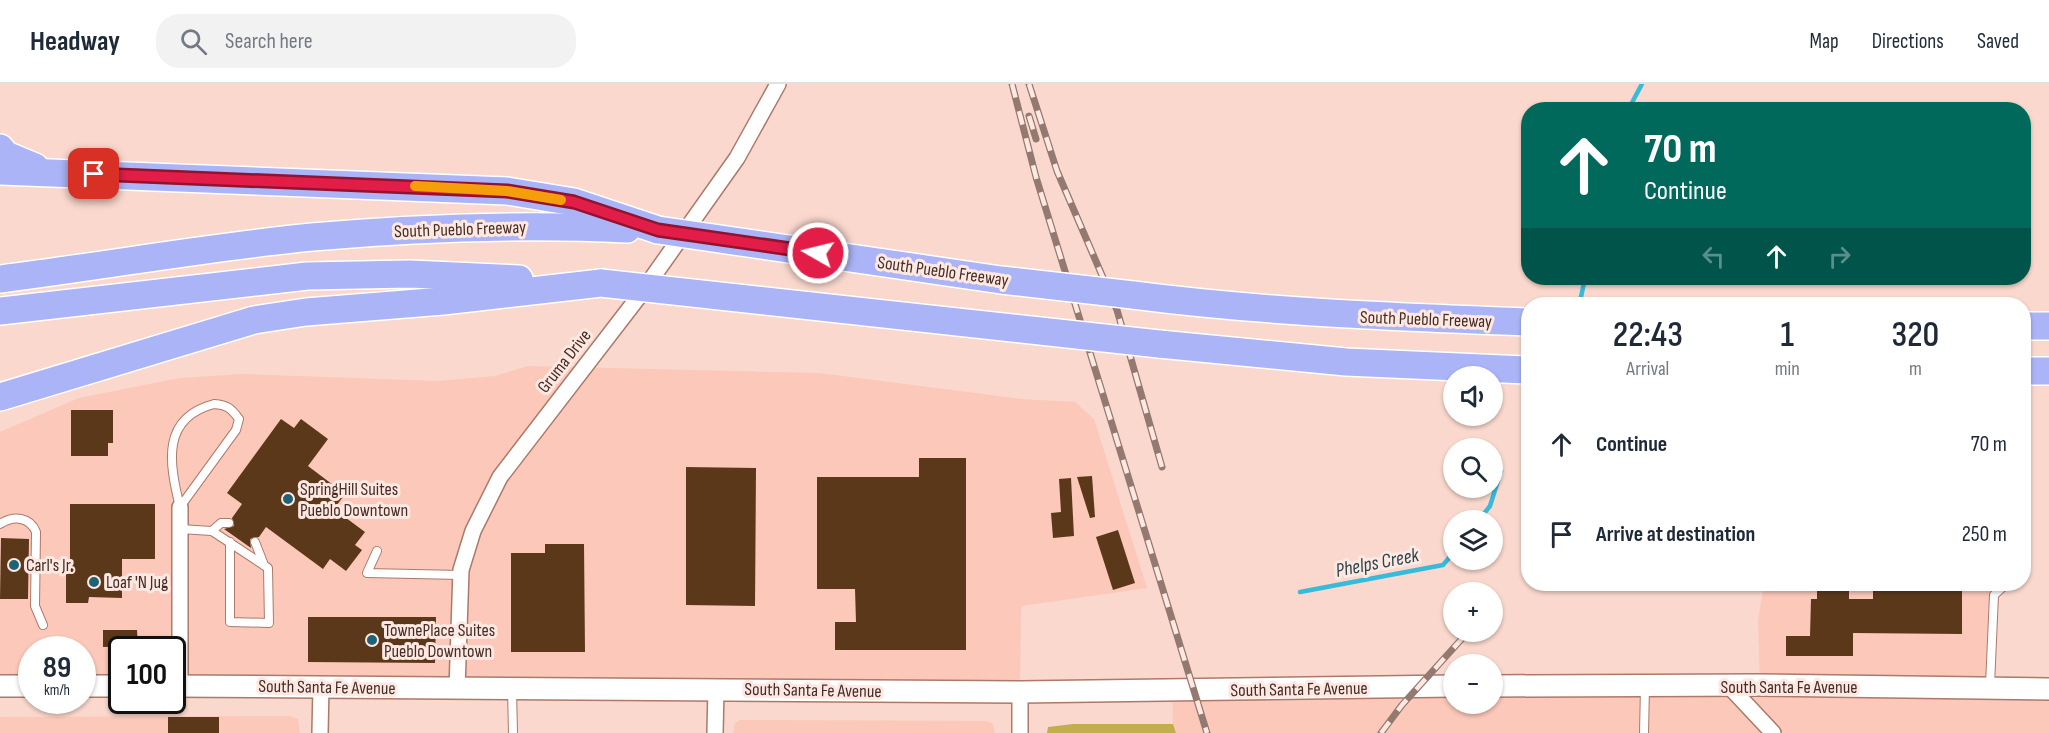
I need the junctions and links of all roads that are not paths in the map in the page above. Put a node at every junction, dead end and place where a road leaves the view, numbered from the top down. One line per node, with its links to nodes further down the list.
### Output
1 (778, 84): 25 (street, Gruma Drive)
2 (0, 148): 4 (highway)
3 (0, 171): 4 (highway)
4 (51, 173): 5 (highway)
5 (658, 230): 6 (highway, South Pueblo Freeway); 9 (highway, South Pueblo Freeway, bridge)
6 (1, 279)
7 (601, 283): 8 (highway); 12 (highway, bridge); 15 (highway)
8 (2, 311)
9 (1521, 322)
10 (2031, 326): 11 (highway)
11 (2049, 326)
12 (1521, 370)
13 (2031, 371): 14 (highway)
14 (2049, 371)
15 (0, 397)
16 (180, 507): 16 (lane); 19 (street)
17 (229, 523): 20 (lane)
18 (0, 524): 27 (lane)
19 (180, 529): 20 (lane); 28 (street)
20 (212, 531): 21 (lane)
21 (230, 542): 24 (lane); 24 (lane)
22 (255, 542): 24 (lane)
23 (377, 551): 25 (lane)
24 (264, 565)
25 (461, 575): 37 (street, Gruma Drive)
26 (1998, 591): 40 (lane)
27 (43, 625)
28 (177, 636)
29 (0, 686): 30 (main road)
30 (18, 686)
31 (186, 686): 32 (main road, South Santa Fe Avenue)
32 (321, 686): 37 (main road, South Santa Fe Avenue); 43 (street)
33 (1443, 686): 42 (main road, South Santa Fe Avenue)
34 (1503, 686): 35 (main road, South Santa Fe Avenue)
35 (1645, 686): 36 (main road, South Santa Fe Avenue); 47 (lane)
36 (1729, 686): 40 (main road, South Santa Fe Avenue); 48 (street)
37 (457, 689): 38 (main road, South Santa Fe Avenue)
38 (512, 689): 39 (main road, South Santa Fe Avenue); 44 (lane)
39 (716, 689): 42 (main road, South Santa Fe Avenue); 45 (street)
40 (1990, 689): 41 (main road, South Santa Fe Avenue)
41 (2049, 689)
42 (1020, 692): 46 (street)
43 (320, 733)
44 (513, 733)
45 (716, 733)
46 (1020, 733)
47 (1644, 733)
48 (1773, 733)

